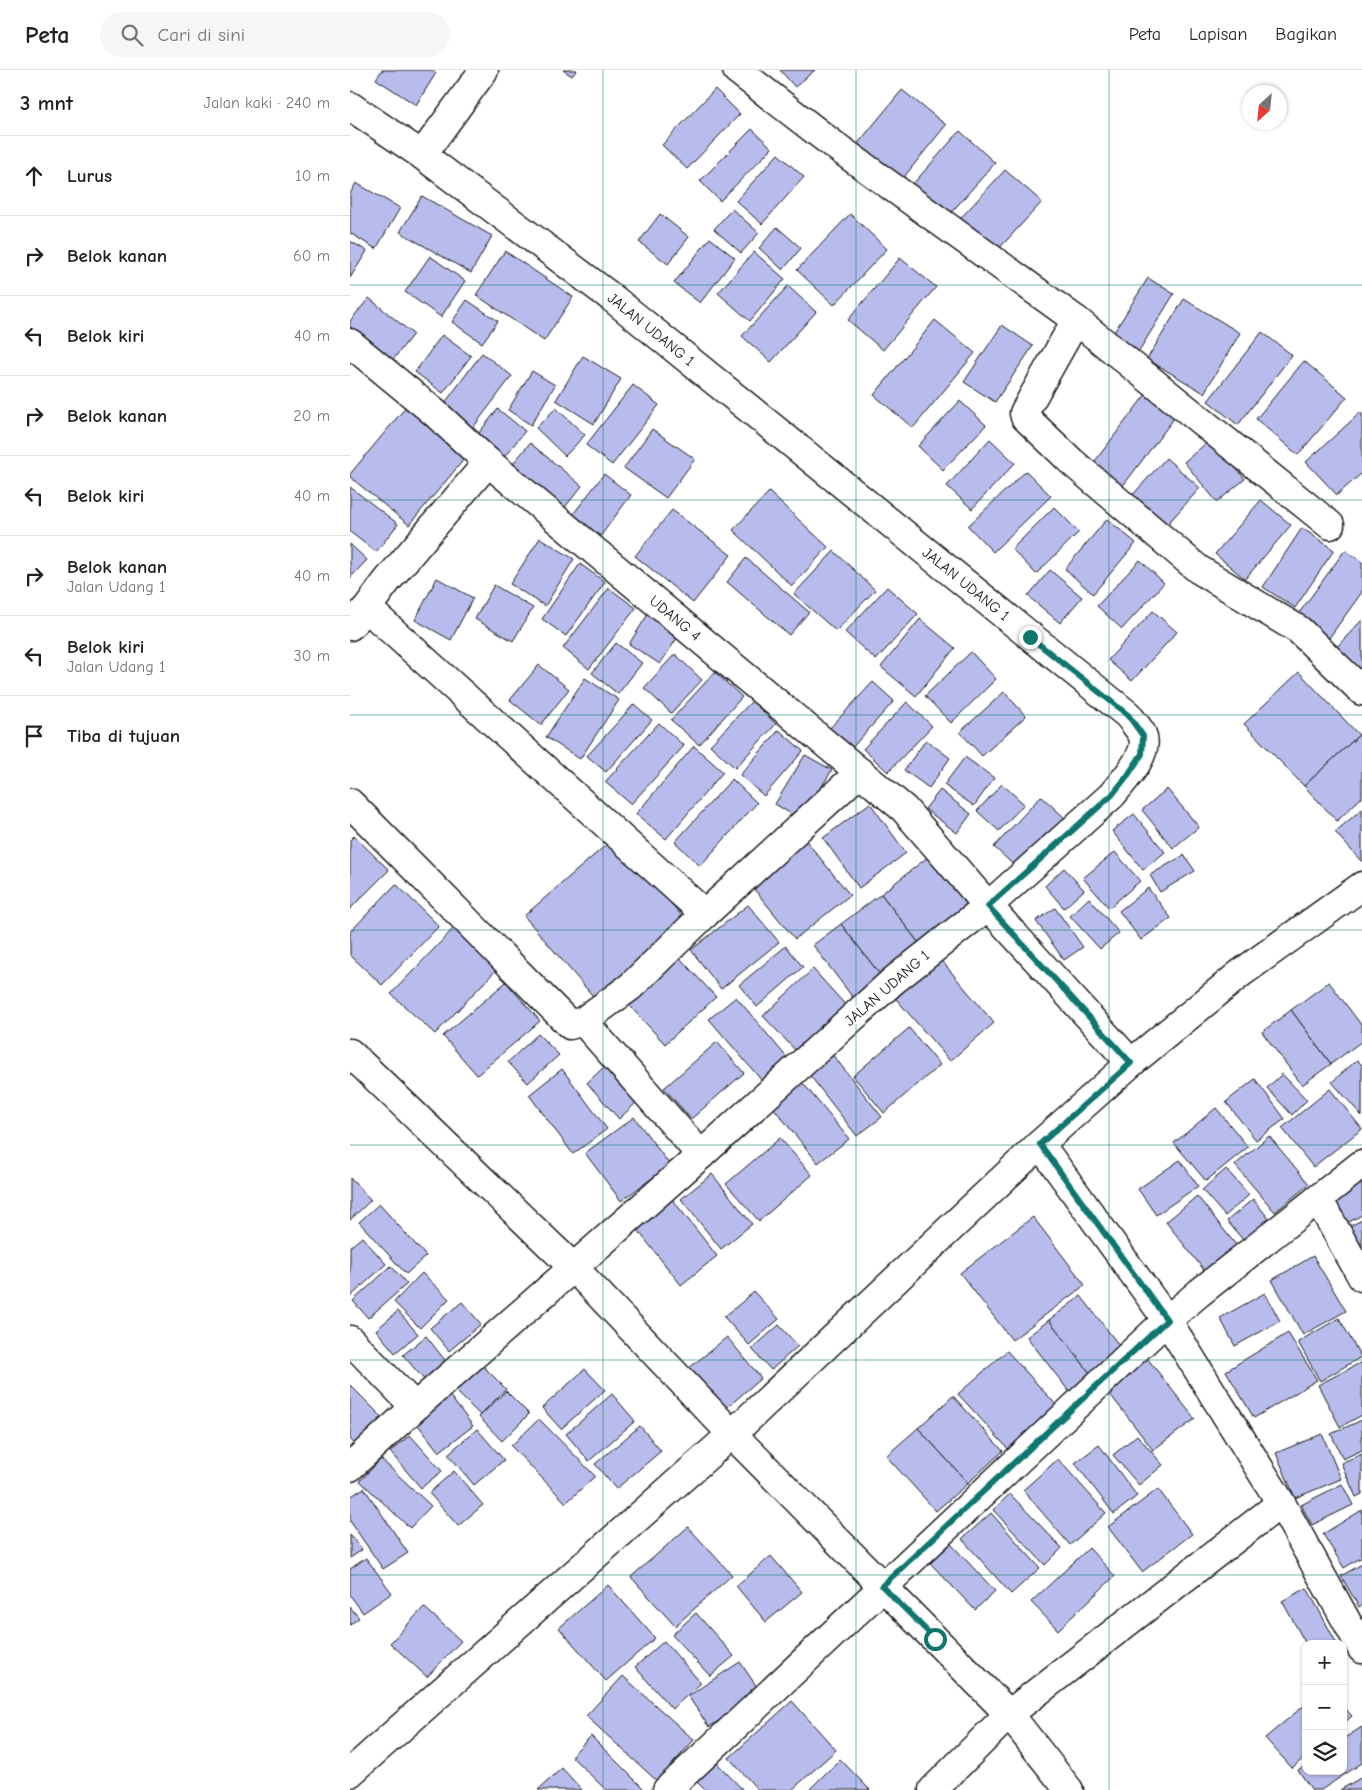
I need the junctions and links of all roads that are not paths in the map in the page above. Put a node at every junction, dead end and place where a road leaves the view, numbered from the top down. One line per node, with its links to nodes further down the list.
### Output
1 (484, 70): 4 (street)
2 (737, 70): 5 (street)
3 (350, 106): 4 (street, JALAN UDANG 1)
4 (422, 155): 14 (street, JALAN UDANG 1)
5 (1076, 320): 8 (street); 10 (street)
6 (353, 350): 7 (street, UDANG 4)
7 (488, 462): 9 (street); 11 (street, UDANG 4)
8 (1330, 525)
9 (359, 617): 15 (street)
10 (1362, 691)
11 (860, 772): 14 (street, UDANG 4); 15 (street)
12 (350, 803): 16 (street)
13 (1362, 886): 18 (street)
14 (988, 906): 18 (street, UDANG 4); 20 (street, JALAN UDANG 1)
15 (705, 914): 16 (street)
16 (583, 1022): 20 (street)
17 (350, 1053): 23 (street)
18 (1131, 1063): 19 (street)
19 (1040, 1144): 25 (street); 28 (street)
20 (701, 1155): 23 (street, JALAN UDANG 1)
21 (1362, 1164): 22 (street)
22 (1318, 1199): 24 (street); 25 (street)
23 (574, 1268): 27 (street, JALAN UDANG 1); 28 (street)
24 (1362, 1277)
25 (1167, 1320): 30 (street); 31 (street)
26 (350, 1340): 27 (street)
27 (415, 1407): 29 (street, JALAN UDANG 1)
28 (732, 1434): 31 (street); 34 (street)
29 (350, 1467)
30 (1281, 1503): 32 (street); 33 (street)
31 (882, 1586): 33 (street); 35 (street)
32 (1362, 1649)
33 (1009, 1714): 36 (street); 37 (street)
34 (350, 1773)
35 (667, 1790)
36 (932, 1790)
37 (1070, 1790)

